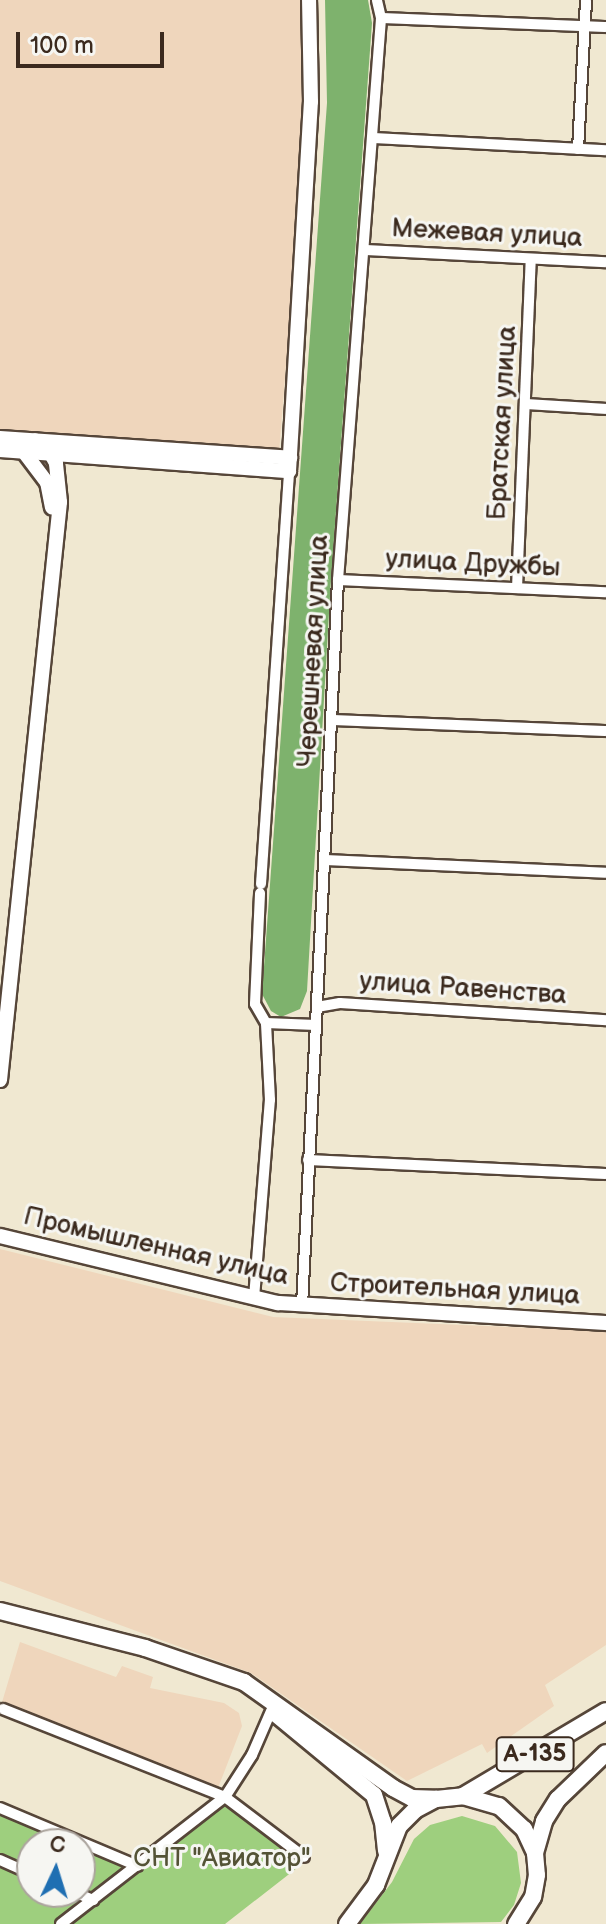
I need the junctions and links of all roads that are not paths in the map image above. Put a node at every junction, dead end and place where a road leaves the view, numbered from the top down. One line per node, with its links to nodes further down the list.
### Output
1 (309, 0): 20 (street)
2 (377, 0): 4 (street, Черешневая улица)
3 (586, 0): 5 (street)
4 (381, 18): 5 (street); 7 (street, Черешневая улица)
5 (585, 26): 6 (street); 8 (street)
6 (606, 27)
7 (374, 138): 8 (street); 10 (street, Черешневая улица)
8 (578, 149): 9 (street)
9 (606, 150)
10 (366, 250): 11 (street, Межевая улица); 22 (street, Черешневая улица)
11 (531, 260): 12 (street, Межевая улица); 13 (street, Братская улица)
12 (606, 262)
13 (527, 404): 14 (street); 23 (street, Братская улица)
14 (606, 409)
15 (0, 438): 16 (street)
16 (35, 440): 19 (street); 20 (street)
17 (0, 450): 18 (street)
18 (24, 452): 19 (street); 21 (street)
19 (51, 454): 20 (street); 21 (street)
20 (290, 464): 31 (street)
21 (55, 561): 33 (street)
22 (338, 580): 23 (street, улица Дружбы); 25 (street, Черешневая улица)
23 (517, 588): 24 (street, улица Дружбы)
24 (606, 592)
25 (332, 720): 26 (street); 27 (street, Черешневая улица)
26 (606, 731)
27 (325, 860): 28 (street); 29 (street, Черешневая улица)
28 (606, 873)
29 (317, 1007): 30 (street, улица Равенства); 32 (street, Черешневая улица)
30 (606, 1020)
31 (266, 1023): 32 (street); 37 (street)
32 (316, 1025): 34 (street, Черешневая улица)
33 (0, 1080)
34 (308, 1160): 35 (street); 38 (street, Черешневая улица)
35 (606, 1174)
36 (0, 1236): 37 (street, Промышленная улица)
37 (254, 1298): 38 (street, Промышленная улица)
38 (302, 1306): 39 (street, Строительная улица)
39 (606, 1323)
40 (0, 1611): 41 (main road)
41 (206, 1666): 43 (main road); 48 (main road)
42 (3, 1709): 47 (street)
43 (271, 1711): 47 (street); 50 (main road)
44 (606, 1711): 46 (main road, А-135)
45 (606, 1753): 51 (main road, А-135)
46 (463, 1796): 48 (main road); 51 (main road)
47 (225, 1797): 52 (street); 53 (street)
48 (436, 1799): 50 (main road)
49 (0, 1808): 53 (street)
50 (386, 1852): 57 (main road)
51 (535, 1853): 58 (main road)
52 (304, 1857)
53 (137, 1866): 54 (street)
54 (96, 1898)
55 (82, 1908): 56 (street)
56 (61, 1924)
57 (347, 1924)
58 (516, 1924)

